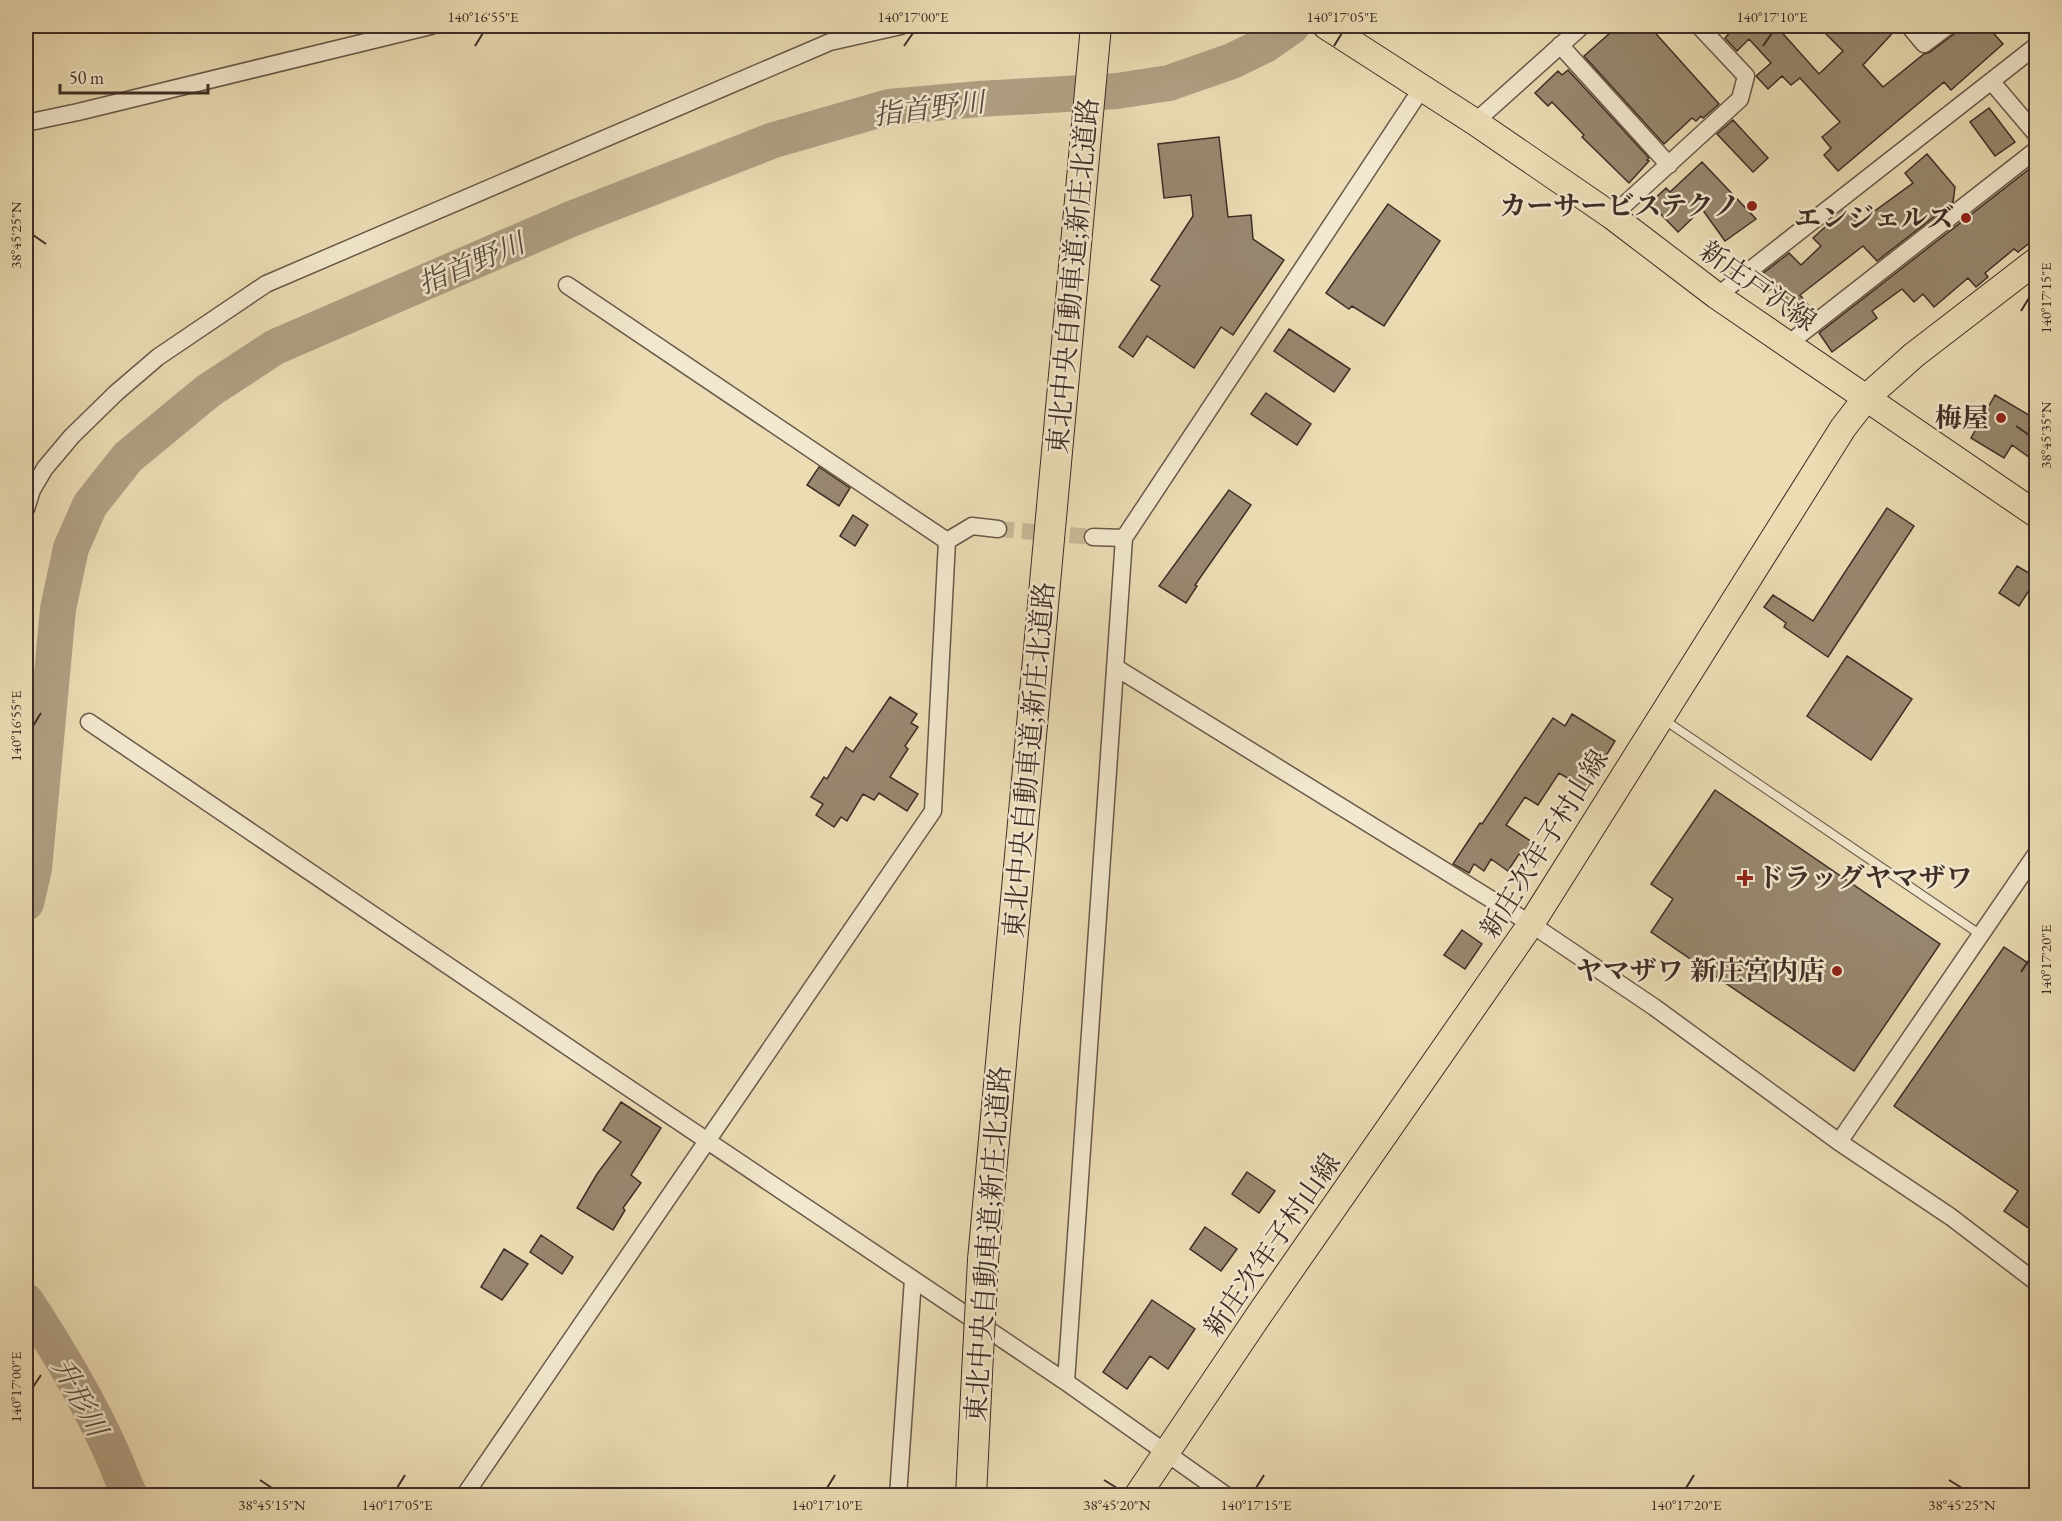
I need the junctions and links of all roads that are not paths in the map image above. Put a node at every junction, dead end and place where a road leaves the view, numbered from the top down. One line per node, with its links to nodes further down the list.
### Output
1 (431, 26): 14 (street)
2 (901, 26): 24 (street)
3 (1096, 26): 44 (highway, 東北中央自動車道;新庄北道路, bridge)
4 (1582, 26): 9 (street)
5 (1699, 26): 17 (street)
6 (1909, 26): 7 (street)
7 (1948, 26)
8 (1335, 31): 12 (main road, 新庄戸沢線)
9 (1560, 45): 13 (street); 17 (street)
10 (2037, 46): 11 (street)
11 (1991, 81): 15 (street); 21 (street)
12 (1422, 88): 13 (main road, 新庄戸沢線); 28 (street)
13 (1475, 122): 18 (main road, 新庄戸沢線)
14 (26, 123)
15 (2037, 134)
16 (2037, 150): 22 (street)
17 (1669, 165): 18 (street)
18 (1612, 216): 21 (main road, 新庄戸沢線)
19 (2037, 261): 23 (main road, 新庄次年子村山線)
20 (567, 285): 29 (street)
21 (1717, 296): 22 (main road, 新庄戸沢線)
22 (1788, 344): 23 (main road, 新庄戸沢線)
23 (1867, 397): 25 (main road, 新庄戸沢線); 31 (main road, 新庄次年子村山線)
24 (26, 509)
25 (2037, 514)
26 (998, 529): 29 (street)
27 (1093, 537): 28 (street)
28 (1124, 538): 30 (street)
29 (947, 541): 36 (street)
30 (1115, 667): 34 (street); 40 (street)
31 (1660, 717): 34 (main road, 新庄次年子村山線); 35 (lane)
32 (89, 722): 36 (street)
33 (2037, 855): 35 (street)
34 (1531, 924): 37 (street); 41 (main road, 新庄次年子村山線)
35 (1981, 935): 37 (street)
36 (707, 1141): 38 (street); 42 (street)
37 (1839, 1142): 39 (street)
38 (912, 1279): 40 (street); 43 (street)
39 (2037, 1282)
40 (1066, 1382): 41 (street)
41 (1166, 1452): 45 (main road, 新庄次年子村山線); 46 (street)
42 (464, 1496)
43 (897, 1496)
44 (971, 1496)
45 (1137, 1496)
46 (1227, 1496)

